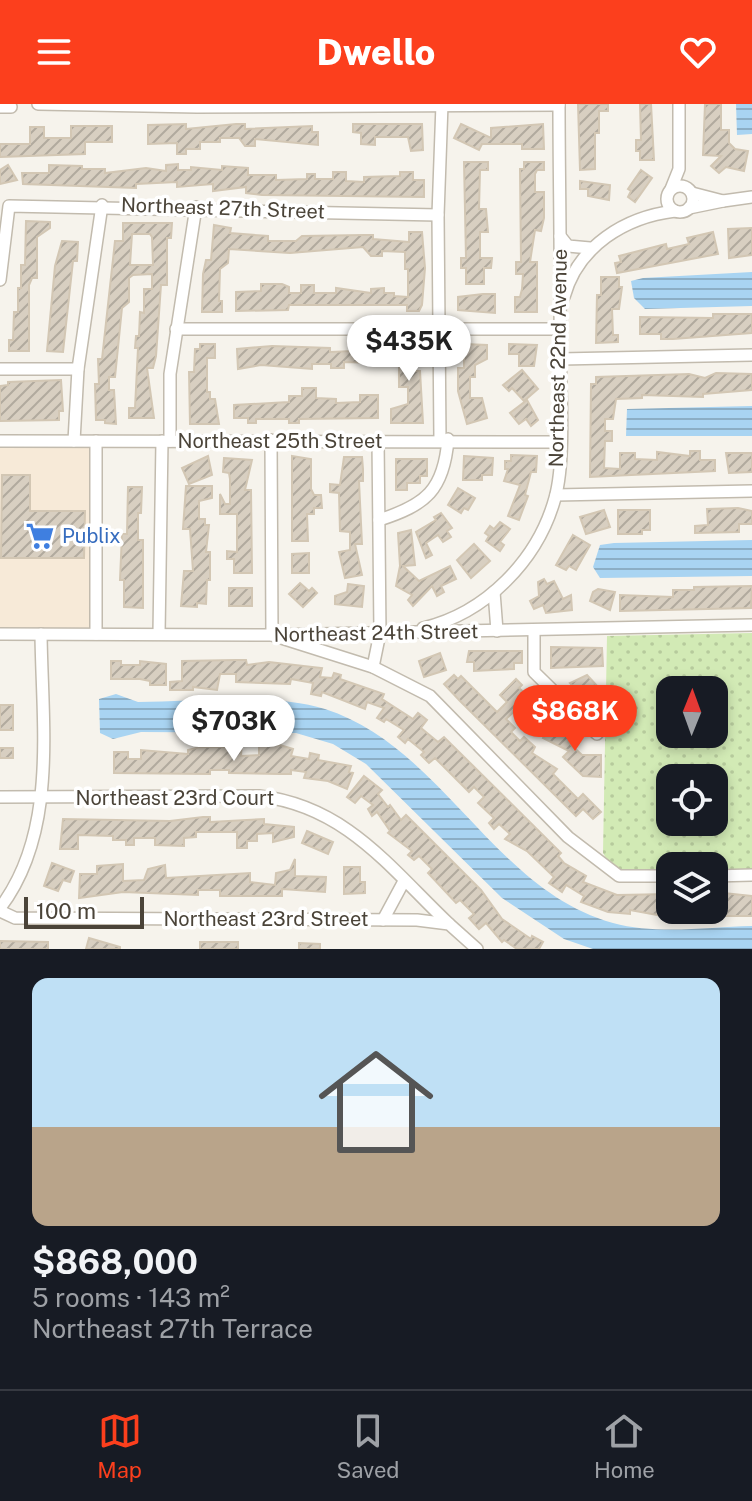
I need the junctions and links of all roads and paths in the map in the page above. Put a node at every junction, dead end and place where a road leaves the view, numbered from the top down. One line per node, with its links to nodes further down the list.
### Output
1 (38, 104): 6 (street)
2 (330, 104): 3 (street); 6 (street)
3 (442, 104): 4 (street); 17 (street)
4 (559, 104): 18 (street, Northeast 22nd Avenue)
5 (679, 104): 7 (street)
6 (197, 106)
7 (679, 169): 8 (street); 9 (street)
8 (690, 190): 9 (street); 11 (street); 14 (street)
9 (669, 192): 15 (street); 16 (street)
10 (752, 197): 11 (street)
11 (723, 201): 14 (street)
12 (102, 205): 13 (street, Northeast 27th Street); 20 (street, Northeast 27th Street); 28 (street)
13 (196, 207): 17 (street, Northeast 27th Street); 22 (street)
14 (689, 208): 15 (street)
15 (675, 211): 16 (street)
16 (651, 214): 19 (street)
17 (438, 215): 23 (street)
18 (559, 236): 19 (street); 21 (street, Northeast 22nd Avenue)
19 (590, 248): 21 (street)
20 (0, 280)
21 (562, 305): 24 (street, Northeast 22nd Avenue)
22 (176, 329): 23 (street); 35 (street)
23 (439, 329): 24 (street); 29 (street)
24 (560, 329): 26 (street, Northeast 22nd Avenue)
25 (752, 355): 26 (street)
26 (561, 359): 36 (street, Northeast 22nd Avenue)
27 (0, 369): 28 (street)
28 (78, 369): 33 (street)
29 (444, 439): 31 (street, Northeast 25th Street); 36 (street, Northeast 25th Street); 39 (street)
30 (271, 440): 31 (street, Northeast 25th Street); 35 (street, Northeast 25th Street); 50 (street)
31 (378, 440): 39 (street)
32 (0, 441): 33 (street, Northeast 25th Street)
33 (74, 441): 34 (street, Northeast 25th Street)
34 (96, 441): 35 (street, Northeast 25th Street); 48 (street)
35 (166, 441): 49 (street)
36 (559, 442): 38 (street, Northeast 22nd Avenue)
37 (752, 491): 38 (street)
38 (556, 495): 40 (street, Northeast 22nd Avenue)
39 (379, 520): 44 (street)
40 (494, 592): 42 (street); 45 (street, Northeast 22nd Avenue)
41 (752, 625): 43 (street, Northeast 24th Street)
42 (497, 631): 43 (street, Northeast 24th Street); 45 (street, Northeast 24th Street)
43 (534, 631): 52 (street)
44 (380, 633): 45 (street, Northeast 24th Street); 50 (street, Northeast 24th Street); 51 (street)
45 (399, 633)
46 (0, 634): 47 (street, Northeast 24th Street)
47 (41, 634): 48 (street, Northeast 24th Street); 54 (street)
48 (96, 634): 49 (street, Northeast 24th Street)
49 (159, 634): 50 (street, Northeast 24th Street)
50 (272, 635): 51 (street)
51 (373, 667): 56 (street)
52 (597, 734)
53 (0, 797): 54 (street, Northeast 23rd Court)
54 (41, 797): 58 (street, Northeast 23rd Court); 59 (street)
55 (752, 875): 57 (street)
56 (656, 876)
57 (728, 876)
58 (404, 881): 60 (street); 61 (street, Northeast 23rd Court)
59 (0, 909): 60 (street, Northeast 23rd Street)
60 (383, 920): 61 (street, Northeast 23rd Street)
61 (449, 924): 62 (street)
62 (477, 949)

